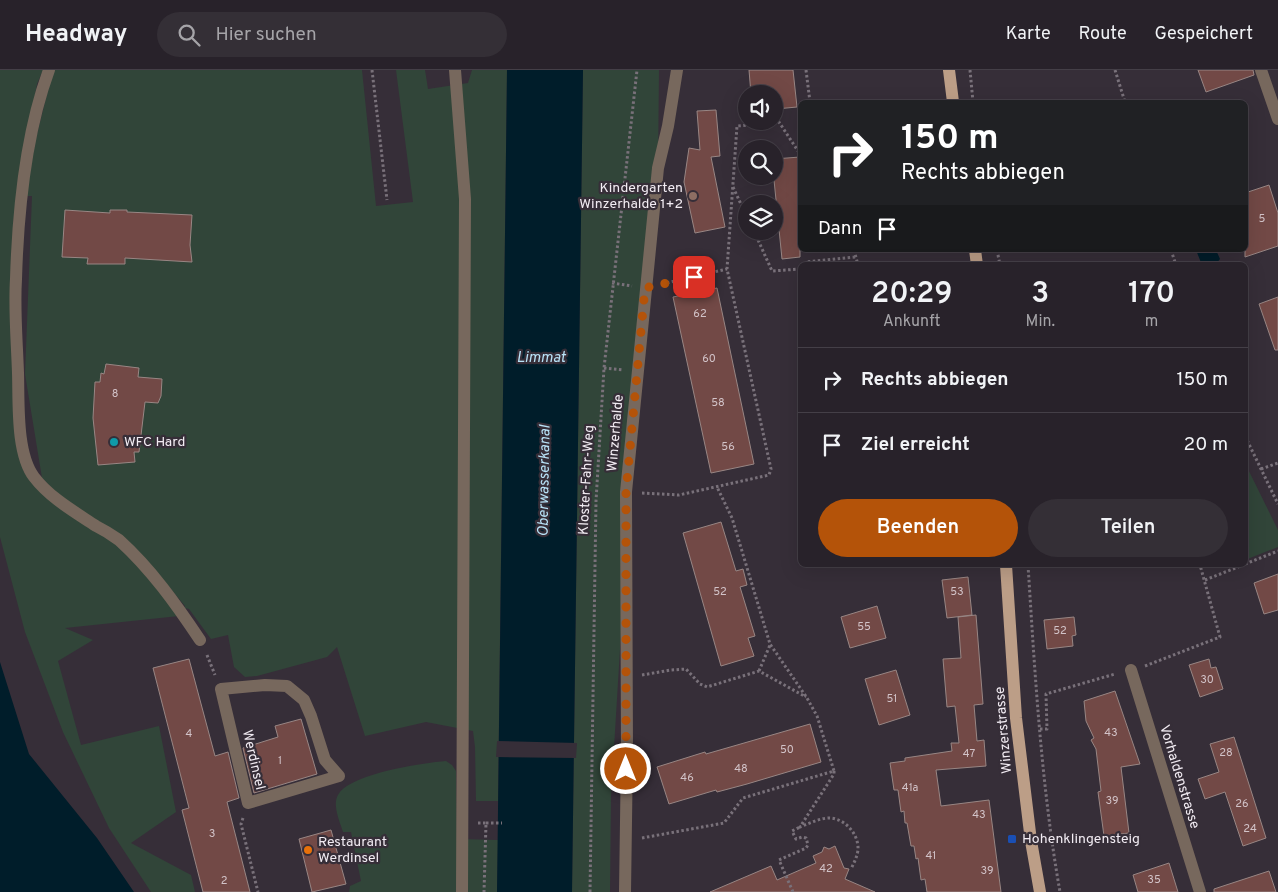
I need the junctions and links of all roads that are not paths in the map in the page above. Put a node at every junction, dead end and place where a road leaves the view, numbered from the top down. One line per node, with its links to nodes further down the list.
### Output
1 (49, 70): 9 (street)
2 (455, 70): 12 (street)
3 (676, 70): 13 (street, Winzerhalde)
4 (949, 70): 6 (main road)
5 (1261, 70): 7 (street)
6 (953, 100)
7 (1278, 120)
8 (1006, 567): 14 (main road, Winzerstrasse)
9 (200, 640)
10 (1131, 670): 15 (street, Vorhaldenstrasse)
11 (248, 803): 11 (street, Werdinsel)
12 (462, 892)
13 (625, 892)
14 (1040, 892)
15 (1200, 892)

